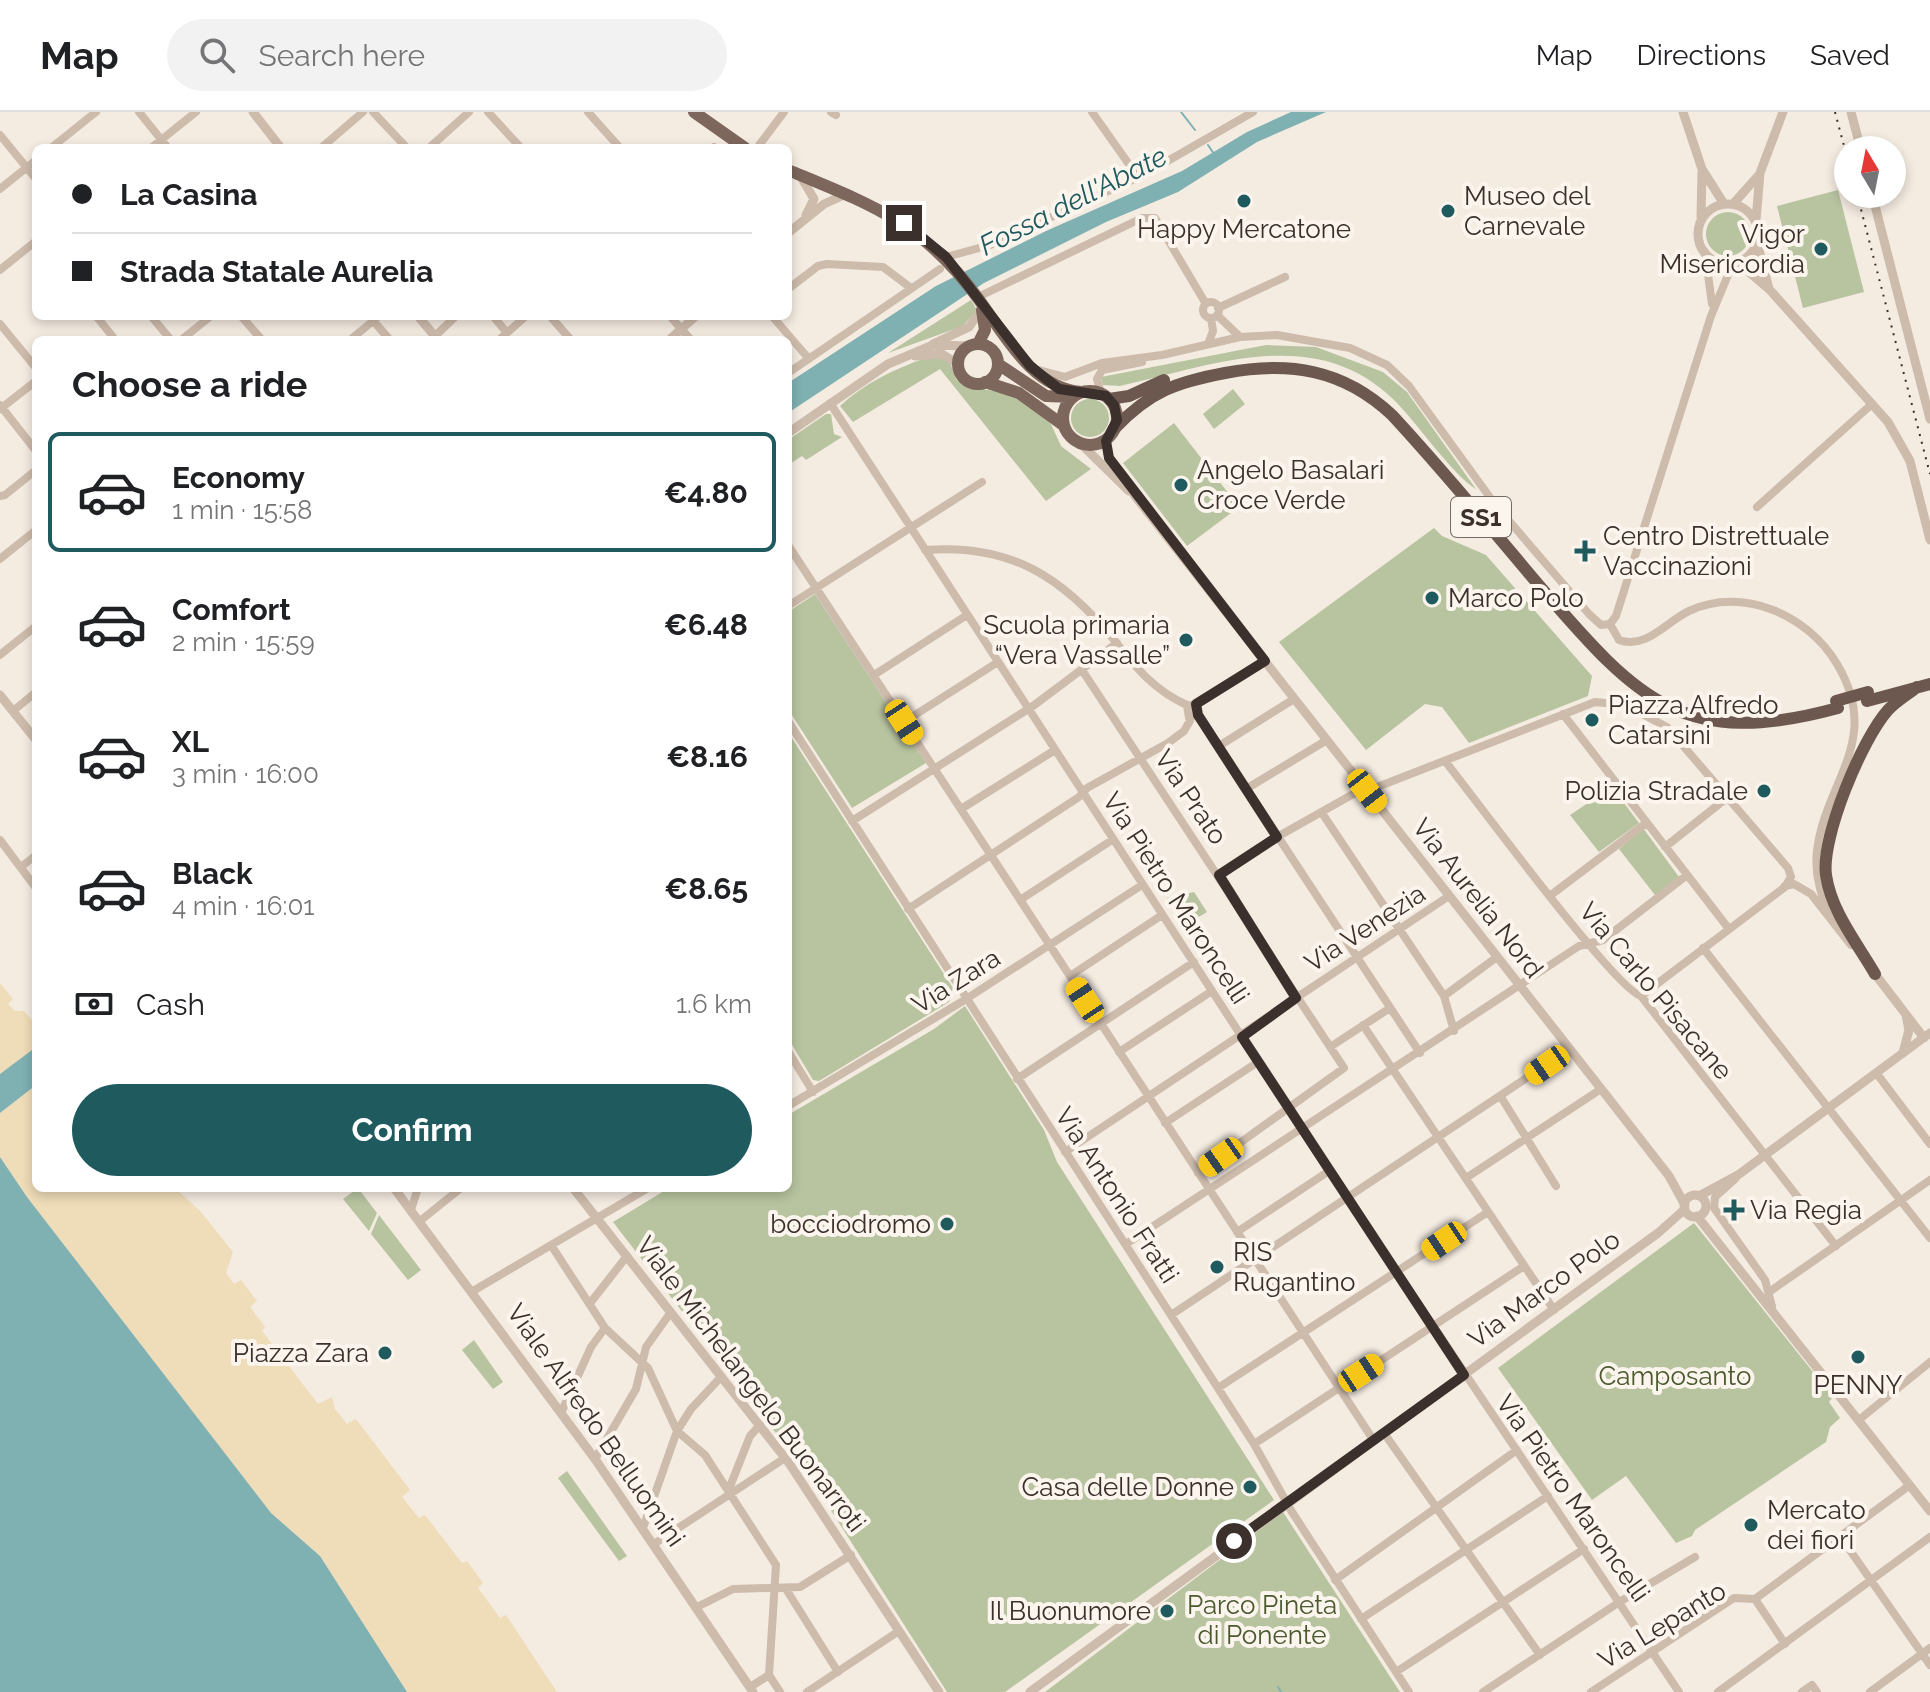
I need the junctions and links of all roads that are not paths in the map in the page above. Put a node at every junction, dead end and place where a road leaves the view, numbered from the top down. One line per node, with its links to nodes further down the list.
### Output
1 (96, 112): 20 (street)
2 (139, 112): 19 (street)
3 (196, 112): 19 (street)
4 (253, 112): 23 (street)
5 (363, 112): 24 (street)
6 (373, 112): 25 (street)
7 (469, 112): 26 (street)
8 (488, 112): 27 (street)
9 (588, 112): 28 (street)
10 (784, 112): 30 (street)
11 (1092, 112): 37 (street)
12 (1253, 112): 37 (street)
13 (1683, 112): 33 (street)
14 (1783, 112): 35 (street)
15 (1851, 112): 18 (street)
16 (702, 115): 29 (main road)
17 (0, 135): 32 (street)
18 (1857, 136)
19 (161, 139): 21 (street); 22 (street)
20 (56, 144)
21 (155, 144)
22 (165, 144)
23 (278, 144)
24 (326, 144)
25 (403, 144)
26 (433, 144)
27 (517, 144)
28 (616, 144)
29 (740, 144)
30 (760, 144)
31 (32, 163): 32 (street)
32 (27, 167): 36 (street); 39 (street)
33 (1702, 169): 43 (street); 45 (street)
34 (794, 172): 38 (main road); 41 (street)
35 (1760, 173): 43 (street); 46 (street)
36 (32, 174)
37 (1138, 177): 53 (street)
38 (826, 185): 40 (main road); 41 (street); 42 (street)
39 (0, 189)
40 (846, 194): 42 (street); 53 (main road)
41 (814, 199): 47 (street)
42 (824, 204): 47 (street)
43 (1729, 204): 45 (street); 46 (street)
44 (1876, 208): 110 (street)
45 (1701, 220): 51 (street)
46 (1756, 221): 49 (street)
47 (801, 222): 48 (street)
48 (792, 230)
49 (1757, 242): 52 (street); 58 (street)
50 (32, 244): 54 (street)
51 (1705, 252): 52 (street); 61 (street)
52 (1735, 263): 58 (street); 61 (street)
53 (947, 264): 57 (street); 59 (main road)
54 (0, 270)
55 (1285, 277): 60 (street)
56 (792, 286): 57 (street)
57 (911, 288): 97 (street)
58 (1769, 289): 108 (street)
59 (979, 300): 60 (street); 93 (street); 94 (main road); 101 (main road)
60 (1216, 314): 90 (street); 92 (street)
61 (1711, 316): 131 (street)
62 (99, 320): 78 (street)
63 (154, 320): 79 (street)
64 (206, 320): 80 (street)
65 (244, 320): 81 (street)
66 (372, 320): 82 (street)
67 (421, 320): 83 (street)
68 (452, 320): 84 (street)
69 (496, 320): 77 (street)
70 (522, 320): 77 (street)
71 (554, 320): 86 (street)
72 (674, 320): 76 (street)
73 (692, 320): 76 (street)
74 (775, 320): 89 (street)
75 (0, 324): 98 (street)
76 (682, 329): 87 (street); 88 (street)
77 (507, 333): 85 (street)
78 (112, 336)
79 (168, 336)
80 (186, 336)
81 (258, 336)
82 (354, 336)
83 (434, 336)
84 (438, 336)
85 (504, 336)
86 (568, 336)
87 (674, 336)
88 (688, 336)
89 (789, 336)
90 (1240, 337): 92 (street); 131 (street)
91 (792, 339): 97 (street)
92 (1208, 344): 95 (street)
93 (933, 345): 94 (street); 96 (street)
94 (979, 346): 99 (main road); 100 (main road, SS1); 101 (main road)
95 (1162, 355): 101 (street); 106 (street)
96 (904, 358): 99 (street); 107 (street)
97 (809, 359): 102 (street)
98 (32, 363)
99 (958, 364): 103 (main road)
100 (998, 364): 103 (main road); 105 (main road, SS1)
101 (1031, 367): 105 (main road)
102 (792, 370)
103 (985, 382): 111 (main road)
104 (32, 384): 109 (street)
105 (1077, 394): 106 (main road, SS1); 111 (main road)
106 (1105, 396): 112 (main road); 146 (highway, SS1)
107 (830, 403): 113 (street); 122 (street, Via Pietro Maroncelli)
108 (1872, 404): 121 (street); 124 (street)
109 (1, 407): 116 (street)
110 (1930, 419)
111 (1063, 425): 115 (main road)
112 (1116, 427): 114 (main road, SS1); 146 (highway, SS1)
113 (792, 430)
114 (1106, 441): 115 (main road); 120 (street, Via Aurelia Nord)
115 (1081, 444): 120 (street, Via Aurelia Nord)
116 (32, 446)
117 (32, 473): 119 (street)
118 (982, 482): 122 (street)
119 (0, 496)
120 (1135, 496): 135 (street, Via Aurelia Nord)
121 (1757, 507)
122 (911, 527): 125 (street, Via Pietro Maroncelli); 128 (street)
123 (32, 533): 127 (street)
124 (1930, 540)
125 (925, 550): 130 (street, Via Pietro Maroncelli); 133 (street)
126 (792, 551): 128 (street)
127 (0, 559)
128 (816, 588): 129 (street); 138 (street)
129 (792, 603)
130 (967, 615): 136 (street, Via Pietro Maroncelli); 138 (street)
131 (1610, 624): 185 (street)
132 (32, 629): 134 (street)
133 (1117, 643): 137 (street); 145 (street)
134 (0, 655)
135 (1265, 661): 144 (street, Via Aurelia Nord); 145 (street)
136 (998, 662): 147 (street, Via Pietro Maroncelli); 151 (street)
137 (1082, 670): 147 (street); 157 (street, Via Prato)
138 (874, 675): 151 (street)
139 (1930, 675): 143 (highway, SS1)
140 (1923, 686): 143 (highway, SS1); 194 (highway)
141 (0, 695): 148 (street)
142 (32, 695): 148 (street)
143 (1867, 697): 146 (highway, SS1)
144 (1294, 699): 154 (street, Via Aurelia Nord); 155 (street)
145 (1191, 705): 150 (street)
146 (1837, 705)
147 (1027, 707): 156 (street, Via Pietro Maroncelli); 159 (street)
148 (13, 711): 153 (street)
149 (1563, 714): 158 (street); 163 (street); 167 (street)
150 (1194, 717): 155 (street); 157 (street)
151 (904, 722): 159 (street)
152 (792, 727): 166 (street, Via Antonio Fratti)
153 (32, 735)
154 (1327, 740): 160 (street); 161 (street, Via Aurelia Nord)
155 (1219, 746): 160 (street)
156 (1055, 750): 162 (street, Via Pietro Maroncelli); 164 (street)
157 (1139, 756): 162 (street); 175 (street, Via Prato)
158 (1445, 761): 161 (street); 180 (street, Via Carlo Pisacane)
159 (934, 767): 164 (street); 166 (street)
160 (1246, 789): 168 (street)
161 (1365, 790): 165 (street); 181 (street, Via Aurelia Nord)
162 (1084, 794): 170 (street, Via Pietro Maroncelli); 172 (street)
163 (1728, 797): 171 (street); 179 (street)
164 (961, 809): 172 (street)
165 (1322, 813): 168 (street); 186 (street)
166 (852, 821): 183 (street, Via Antonio Fratti)
167 (1646, 823): 171 (street); 180 (street)
168 (1277, 837): 175 (street); 191 (street)
169 (0, 840): 174 (street)
170 (1112, 840): 178 (street, Via Pietro Maroncelli); 182 (street)
171 (1665, 847): 176 (street)
172 (991, 855): 182 (street); 183 (street)
173 (32, 858): 174 (street)
174 (21, 867): 177 (street)
175 (1219, 875): 200 (street, Via Prato)
176 (1687, 875): 187 (street); 188 (street)
177 (32, 882)
178 (1142, 885): 184 (street, Via Pietro Maroncelli); 189 (street, Via Zara)
179 (1785, 887): 185 (street); 187 (street)
180 (1551, 895): 188 (street, Via Carlo Pisacane)
181 (1449, 896): 186 (street, Via Venezia); 192 (street, Via Aurelia Nord)
182 (1020, 900): 189 (street)
183 (908, 909): 201 (street, Via Antonio Fratti)
184 (1162, 915): 193 (street, Via Pietro Maroncelli); 195 (street)
185 (1833, 922): 194 (street)
186 (1401, 929): 191 (street, Via Venezia); 198 (street)
187 (1729, 929): 190 (street)
188 (1587, 942): 196 (street); 199 (street, Via Carlo Pisacane)
189 (1049, 945): 195 (street); 201 (street, Via Zara)
190 (1703, 948): 199 (street); 226 (street)
191 (1356, 957): 200 (street, Via Venezia); 202 (street)
192 (1497, 957): 196 (street, Via Aurelia Nord); 198 (street)
193 (1194, 962): 197 (street, Via Pietro Maroncelli); 204 (street)
194 (1875, 974): 203 (street)
195 (1070, 976): 204 (street)
196 (1520, 986): 207 (street); 211 (street, Via Aurelia Nord)
197 (1212, 991): 208 (street, Via Pietro Maroncelli); 212 (street)
198 (1444, 996): 207 (street)
199 (1641, 996): 233 (street, Via Carlo Pisacane)
200 (1296, 998): 208 (street, Via Venezia); 210 (street, Via Prato)
201 (967, 999): 219 (street, Via Antonio Fratti); 221 (street, Via Zara)
202 (1390, 1008): 205 (street); 213 (street)
203 (1911, 1023): 206 (street); 209 (street); 214 (street)
204 (1101, 1024): 212 (street); 219 (street)
205 (1363, 1025): 210 (street); 217 (street)
206 (1930, 1026)
207 (1454, 1031): 213 (street)
208 (1242, 1037): 216 (street, Via Pietro Maroncelli); 223 (street, Via Venezia)
209 (1924, 1038): 214 (street, Via Marco Polo)
210 (1330, 1047): 225 (street, Via Prato)
211 (1570, 1049): 220 (street, Via Aurelia Nord); 222 (street)
212 (1119, 1052): 223 (street)
213 (1420, 1053): 217 (street)
214 (1903, 1053): 218 (street, Via Marco Polo)
215 (792, 1058): 221 (street)
216 (1258, 1062): 225 (street, Via Pietro Maroncelli); 227 (street)
217 (1394, 1069): 228 (street); 229 (street)
218 (1877, 1074): 226 (street, Via Marco Polo); 231 (street)
219 (1017, 1079): 232 (street, Via Antonio Fratti)
220 (1601, 1089): 230 (street); 236 (street, Via Aurelia Nord)
221 (813, 1092): 224 (street, Via Zara)
222 (1501, 1097): 229 (street); 230 (street)
223 (1148, 1098): 227 (street); 232 (street, Via Venezia)
224 (792, 1104)
225 (1289, 1109): 228 (street, Via Pietro Maroncelli); 235 (street)
226 (1828, 1110): 233 (street, Via Marco Polo); 248 (street)
227 (1165, 1123): 235 (street)
228 (1301, 1129): 234 (street, Via Pietro Maroncelli); 240 (street)
229 (1439, 1137): 237 (street); 247 (street)
230 (1527, 1138): 237 (street); 239 (street)
231 (1930, 1144)
232 (1065, 1152): 258 (street, Via Antonio Fratti)
233 (1765, 1156): 250 (street, Via Marco Polo); 260 (street, Via Carlo Pisacane)
234 (1329, 1171): 247 (street, Via Pietro Maroncelli); 255 (street)
235 (1198, 1173): 240 (street)
236 (1669, 1176): 246 (street, Via Aurelia Nord); 249 (street, Via Aurelia Nord)
237 (1466, 1178): 252 (street)
238 (1930, 1180): 248 (street)
239 (1556, 1186)
240 (1209, 1190): 255 (street); 258 (street)
241 (397, 1192): 251 (street, Viale Alfredo Belluomini)
242 (417, 1192): 251 (street)
243 (456, 1192): 254 (street)
244 (576, 1192): 253 (street, Viale Michelangelo Buonarroti)
245 (641, 1192): 253 (street)
246 (1697, 1196): 249 (street, Via Marco Polo); 250 (street, Via Aurelia Nord)
247 (1347, 1199): 262 (street); 264 (street, Via Pietro Maroncelli)
248 (1899, 1202): 257 (street); 260 (street)
249 (1685, 1207): 250 (street); 256 (street, Via Marco Polo)
250 (1705, 1207): 256 (street, Via Marco Polo); 266 (street); 268 (street)
251 (411, 1210): 254 (street, Viale Alfredo Belluomini)
252 (1488, 1212): 263 (street); 264 (street)
253 (597, 1219): 259 (street); 261 (street, Viale Michelangelo Buonarroti)
254 (420, 1221): 265 (street, Viale Alfredo Belluomini)
255 (1237, 1232): 262 (street)
256 (1658, 1233): 269 (street, Via Marco Polo)
257 (1930, 1238)
258 (1126, 1244): 271 (street, Via Antonio Fratti)
259 (551, 1245): 265 (street); 267 (street)
260 (1836, 1246): 266 (street)
261 (627, 1256): 267 (street); 270 (street, Viale Michelangelo Buonarroti)
262 (1255, 1260): 271 (street); 274 (street)
263 (1524, 1266): 269 (street); 272 (street)
264 (1396, 1272): 272 (street, Via Pietro Maroncelli); 274 (street)
265 (473, 1291): 281 (street, Viale Alfredo Belluomini)
266 (1769, 1292): 268 (street)
267 (591, 1302): 273 (street)
268 (1772, 1306): 282 (street)
269 (1554, 1310): 277 (street, Via Marco Polo)
270 (671, 1312): 275 (street); 278 (street, Viale Michelangelo Buonarroti)
271 (1171, 1315): 279 (street, Via Antonio Fratti)
272 (1432, 1327): 277 (street, Via Pietro Maroncelli); 280 (street)
273 (605, 1328): 275 (street); 281 (street)
274 (1303, 1333): 279 (street); 280 (street)
275 (640, 1362): 284 (street); 290 (street)
276 (1930, 1362): 282 (street)
277 (1464, 1375): 285 (street, Via Marco Polo); 288 (street, Via Pietro Maroncelli)
278 (721, 1377): 283 (street, Viale Michelangelo Buonarroti); 284 (street)
279 (1218, 1388): 287 (street, Via Antonio Fratti)
280 (1339, 1388): 286 (street); 287 (street)
281 (561, 1413): 290 (street, Viale Alfredo Belluomini)
282 (1860, 1419): 291 (street)
283 (760, 1425): 289 (street, Viale Michelangelo Buonarroti); 292 (street)
284 (677, 1431): 292 (street); 297 (street)
285 (1384, 1433): 286 (street, Via Marco Polo); 295 (street)
286 (1374, 1441): 294 (street, Via Marco Polo)
287 (1254, 1444): 294 (street, Via Antonio Fratti)
288 (1517, 1450): 293 (street, Via Pietro Maroncelli); 295 (street)
289 (785, 1458): 292 (street); 303 (street, Viale Michelangelo Buonarroti)
290 (595, 1459): 297 (street, Viale Alfredo Belluomini)
291 (1910, 1485): 296 (street); 298 (street, Via Lepanto)
292 (730, 1492): 300 (street); 307 (street)
293 (1548, 1496): 301 (street, Via Pietro Maroncelli); 302 (street)
294 (1288, 1502): 305 (street, Via Antonio Fratti); 328 (street, Via Marco Polo)
295 (1436, 1508): 302 (street); 305 (street)
296 (1930, 1511)
297 (643, 1528): 300 (street, Viale Alfredo Belluomini)
298 (1840, 1536): 306 (street); 309 (street, Via Lepanto)
299 (1930, 1537): 306 (street)
300 (654, 1544): 312 (street, Viale Alfredo Belluomini)
301 (1584, 1549): 310 (street, Via Pietro Maroncelli); 311 (street)
302 (1464, 1550): 311 (street); 313 (street)
303 (851, 1555): 308 (street); 314 (street, Viale Michelangelo Buonarroti)
304 (1695, 1557): 310 (street)
305 (1335, 1580): 313 (street, Via Antonio Fratti)
306 (1871, 1581): 315 (street); 316 (street)
307 (774, 1587): 308 (street); 312 (street); 322 (street)
308 (786, 1589): 320 (street)
309 (1755, 1599): 315 (street); 317 (street, Via Lepanto)
310 (1621, 1601): 317 (street, Via Pietro Maroncelli); 318 (street)
311 (1502, 1603): 318 (street); 321 (street)
312 (697, 1607): 324 (street, Viale Alfredo Belluomini)
313 (1361, 1619): 321 (street, Via Antonio Fratti)
314 (899, 1631): 320 (street); 327 (street, Viale Michelangelo Buonarroti)
315 (1785, 1644): 333 (street)
316 (1926, 1651): 319 (street); 335 (street)
317 (1653, 1652): 331 (street, Via Lepanto); 332 (street, Via Pietro Maroncelli)
318 (1540, 1655): 330 (street)
319 (1930, 1665)
320 (838, 1672): 326 (street)
321 (1396, 1672): 329 (street, Via Antonio Fratti)
322 (769, 1675): 324 (street); 325 (street)
323 (1815, 1688): 334 (street)
324 (752, 1689)
325 (780, 1692)
326 (807, 1692)
327 (939, 1692)
328 (1030, 1692)
329 (1409, 1692)
330 (1483, 1692)
331 (1591, 1692)
332 (1679, 1692)
333 (1718, 1692)
334 (1802, 1692)
335 (1870, 1692)

